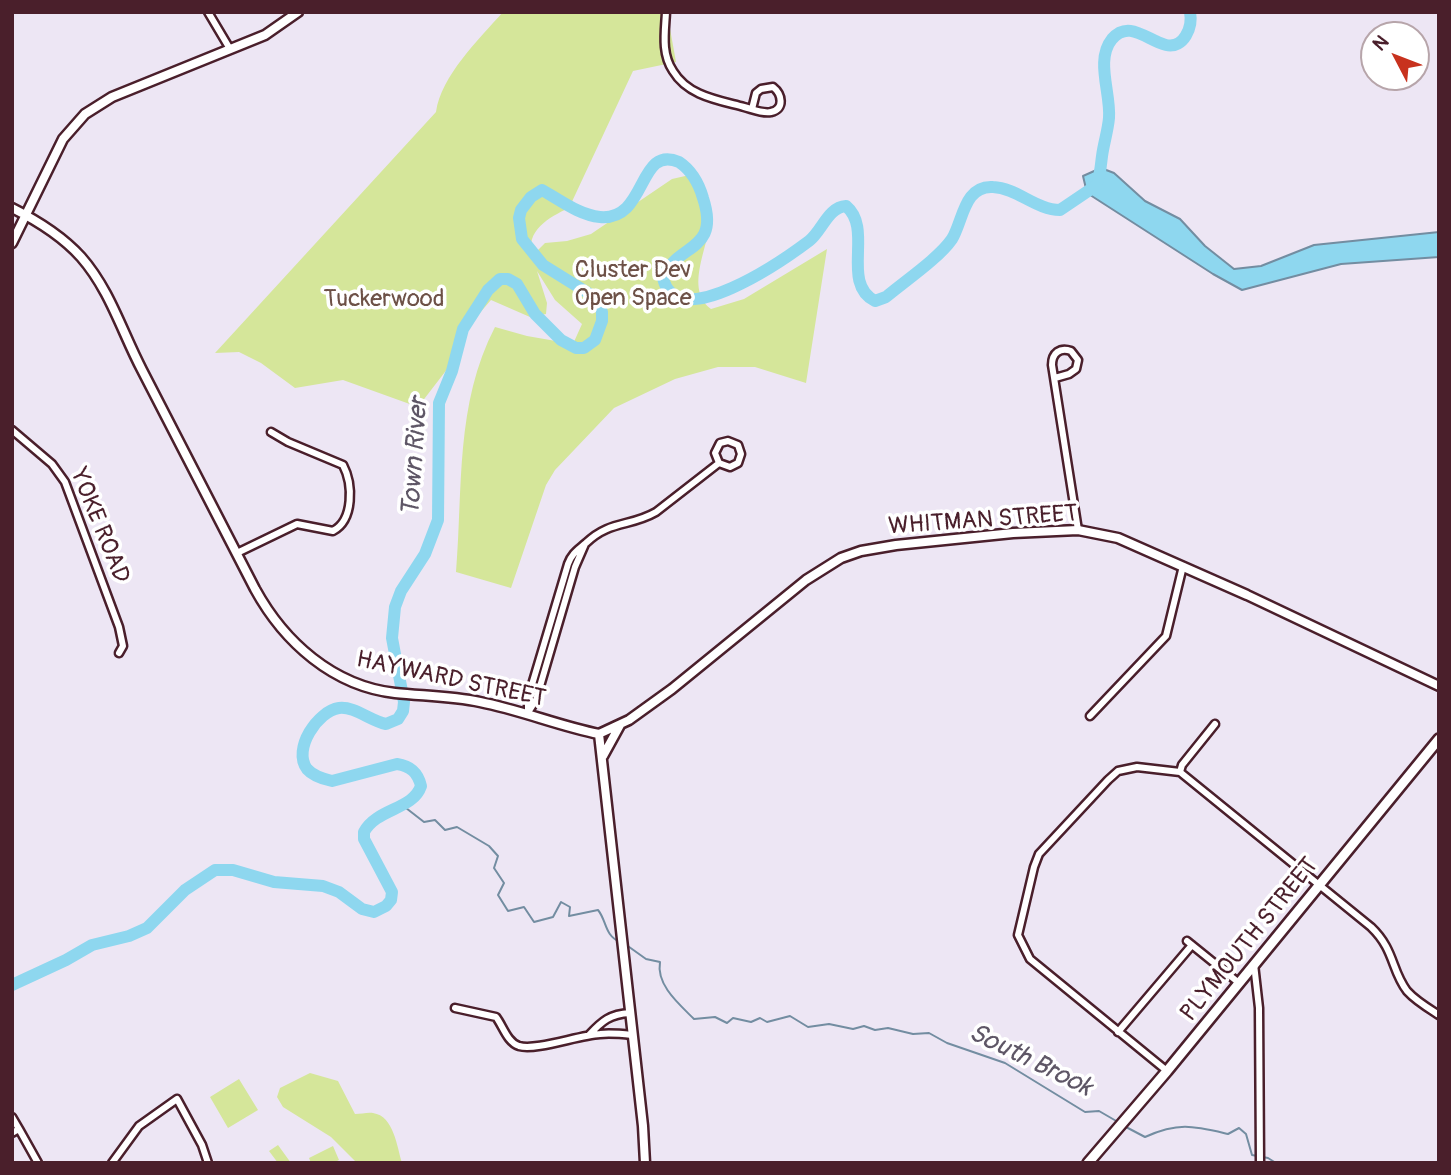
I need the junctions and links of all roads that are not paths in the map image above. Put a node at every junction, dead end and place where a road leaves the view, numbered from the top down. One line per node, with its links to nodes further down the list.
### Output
1 (208, 12): 4 (street)
2 (298, 12): 4 (street)
3 (666, 12): 5 (street)
4 (230, 49): 7 (street)
5 (752, 109): 5 (street)
6 (12, 208): 7 (street, HAYWARD STREET)
7 (26, 215): 8 (street); 15 (street, HAYWARD STREET)
8 (12, 243)
9 (1055, 378): 9 (street); 13 (street)
10 (12, 430): 21 (street, YOKE ROAD)
11 (271, 432): 15 (street)
12 (719, 463): 12 (street); 14 (street)
13 (1078, 530): 16 (street, WHITMAN STREET); 26 (street, WHITMAN STREET)
14 (585, 544): 17 (street); 18 (street)
15 (237, 553): 23 (street, HAYWARD STREET)
16 (1183, 566): 22 (street, WHITMAN STREET); 24 (street)
17 (552, 618): 18 (street); 19 (street)
18 (560, 620): 20 (street)
19 (546, 637): 20 (street); 23 (street)
20 (554, 639): 23 (street)
21 (119, 653)
22 (1439, 686)
23 (528, 714): 27 (street, HAYWARD STREET)
24 (1090, 716)
25 (1215, 724): 30 (street)
26 (620, 725): 27 (street, WHITMAN STREET); 29 (street)
27 (599, 734): 29 (street)
28 (1439, 739): 31 (main road, PLYMOUTH STREET)
29 (602, 758): 35 (street)
30 (1180, 772): 31 (street); 37 (street)
31 (1319, 886): 32 (main road, PLYMOUTH STREET); 36 (street)
32 (1254, 964): 33 (main road, PLYMOUTH STREET); 44 (street)
33 (1239, 983): 37 (street); 40 (main road, PLYMOUTH STREET)
34 (455, 1008): 38 (street)
35 (630, 1013): 38 (street); 39 (street)
36 (1439, 1015)
37 (1118, 1032): 40 (street)
38 (589, 1035): 39 (street)
39 (632, 1035): 43 (street)
40 (1167, 1071): 50 (main road, PLYMOUTH STREET)
41 (12, 1117): 42 (street)
42 (16, 1131): 45 (street)
43 (645, 1143): 48 (street); 49 (street)
44 (1260, 1159)
45 (38, 1163)
46 (111, 1163): 47 (street)
47 (208, 1163)
48 (645, 1163)
49 (652, 1163)
50 (1088, 1163)

